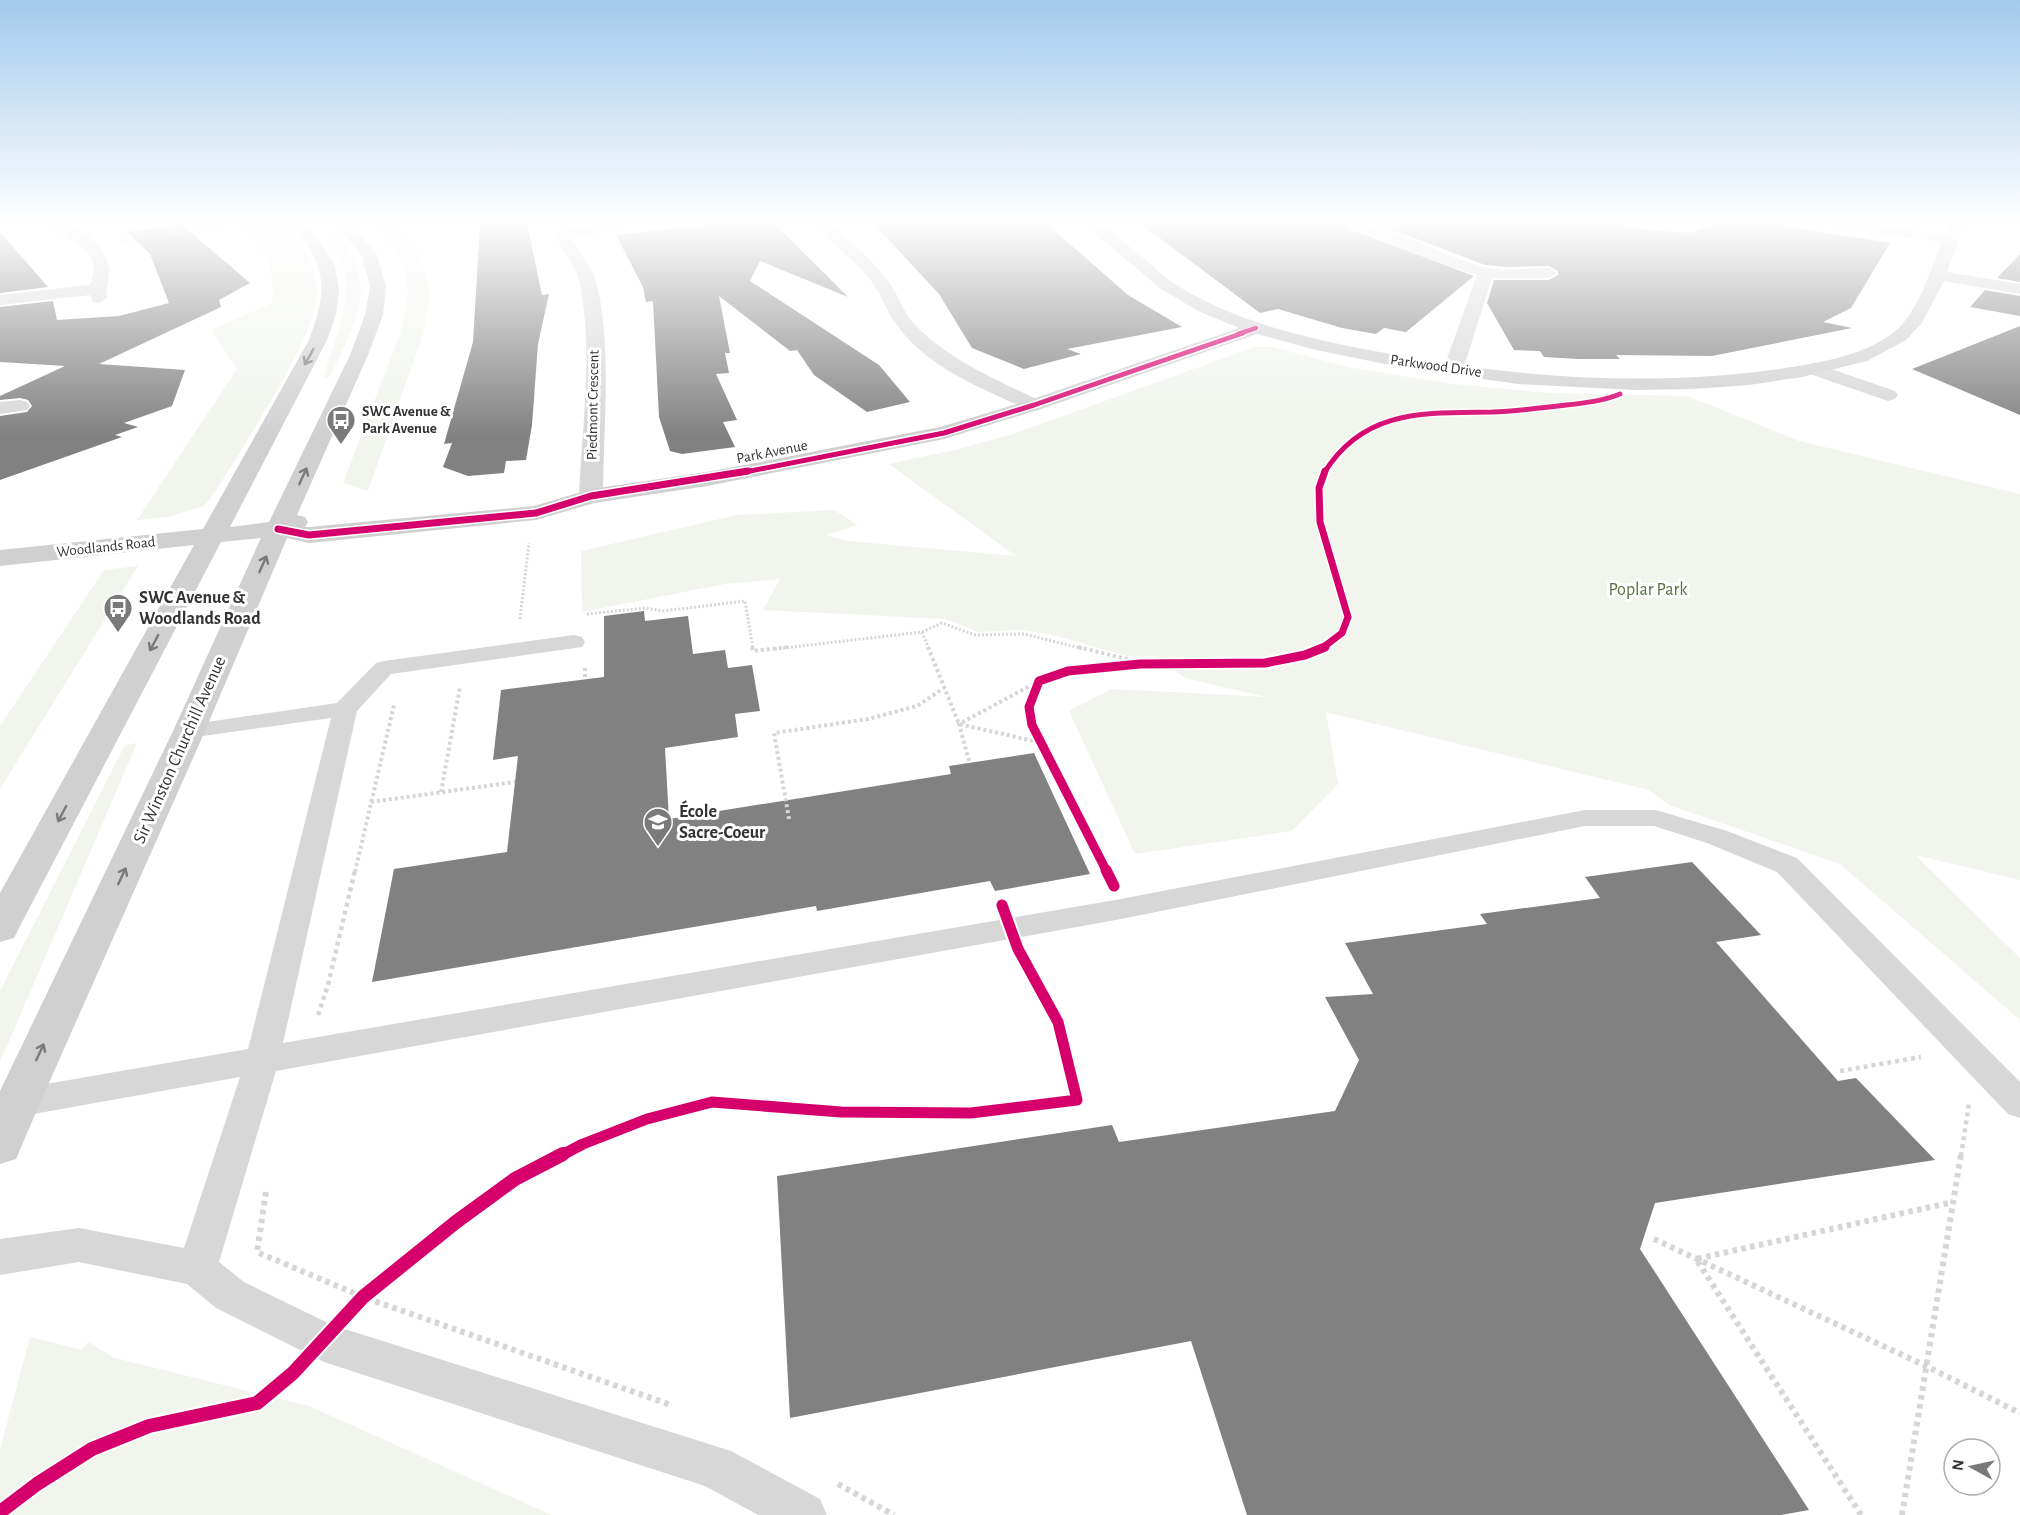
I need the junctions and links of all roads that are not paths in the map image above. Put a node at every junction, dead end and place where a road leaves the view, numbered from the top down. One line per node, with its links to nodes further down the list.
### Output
1 (74, 295): 9 (street)
2 (330, 295): 17 (street, one-way to 17)
3 (377, 295): 16 (street, Sir Winston Churchill Avenue, one-way to 3)
4 (589, 295): 15 (street, Piedmont Crescent)
5 (889, 295): 14 (street)
6 (1182, 295): 10 (street, Parkwood Drive)
7 (1479, 295): 12 (street)
8 (1928, 295): 11 (street, Parkwood Drive)
9 (0, 300)
10 (1256, 328): 12 (street, Parkwood Drive); 14 (street, Park Avenue)
11 (1814, 369): 12 (street, Parkwood Drive); 13 (street, Parkwood Drive)
12 (1453, 370)
13 (1888, 395)
14 (1034, 405): 15 (street, Park Avenue)
15 (591, 496): 16 (street, Park Avenue)
16 (278, 529): 17 (street, Park Avenue); 21 (street, Sir Winston Churchill Avenue, one-way to 16)
17 (212, 536): 18 (street, Woodlands Road); 22 (street, one-way to 22)
18 (0, 558)
19 (580, 651): 20 (lane)
20 (345, 709): 21 (lane); 23 (lane)
21 (189, 731): 24 (street, Sir Winston Churchill Avenue, one-way to 21)
22 (0, 928)
23 (261, 1060): 24 (lane); 25 (lane); 28 (lane)
24 (17, 1103): 26 (street, Sir Winston Churchill Avenue)
25 (2020, 1104)
26 (0, 1145)
27 (0, 1257): 28 (lane)
28 (197, 1268): 29 (lane)
29 (804, 1515)

